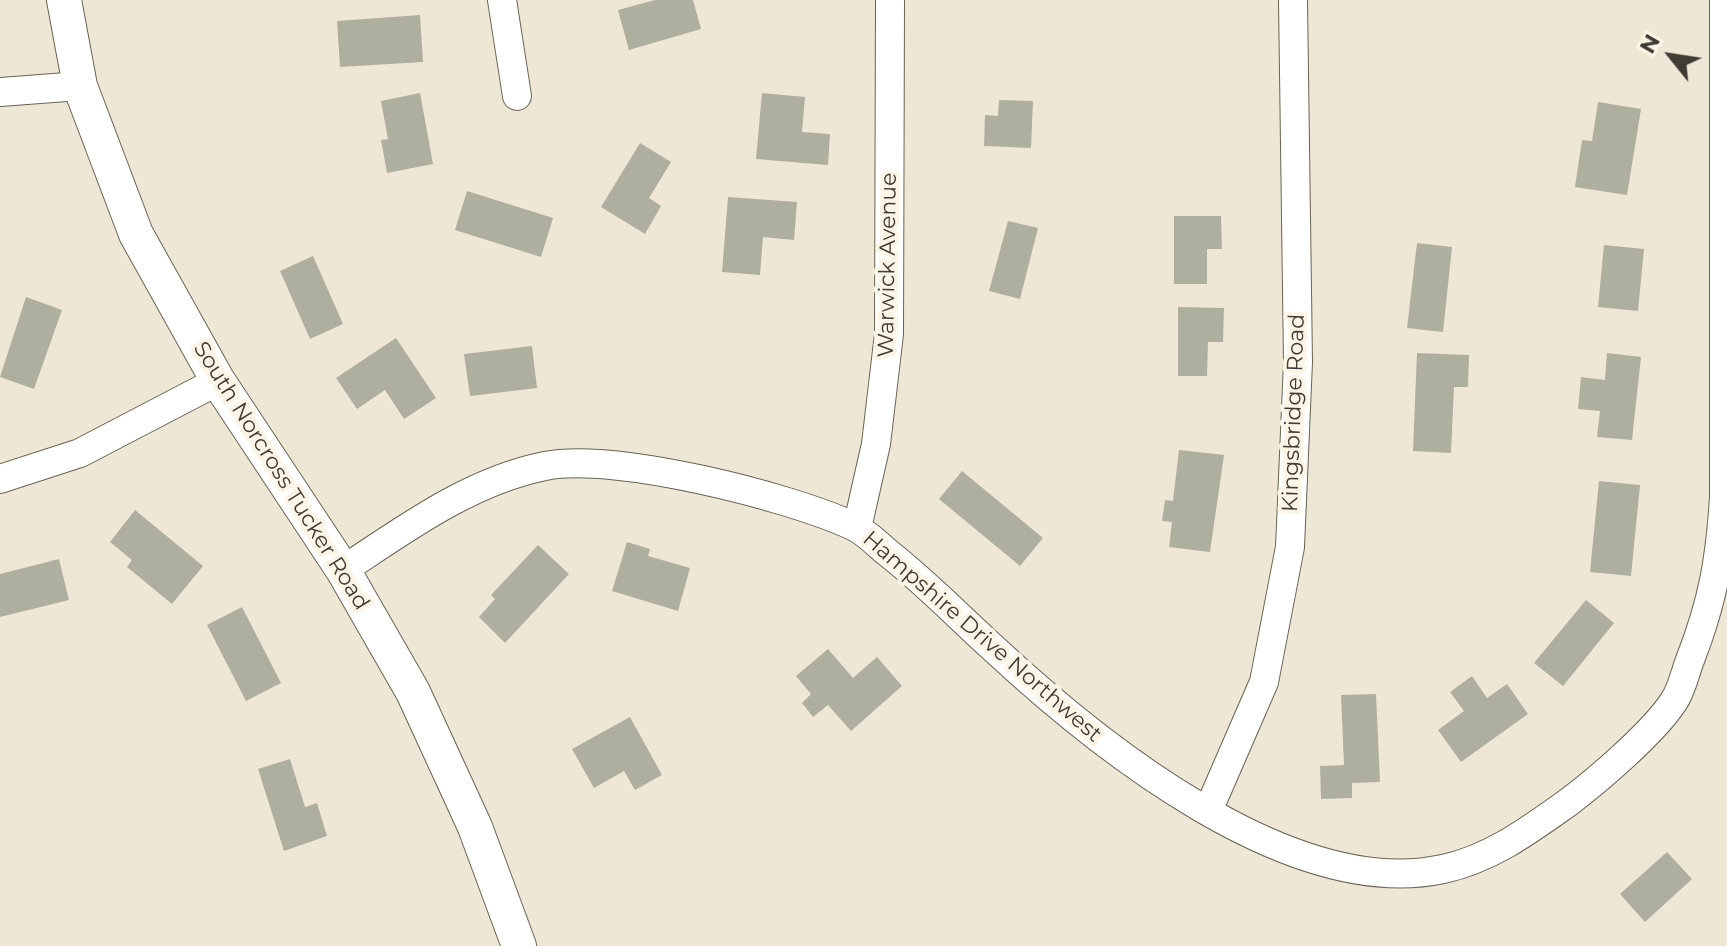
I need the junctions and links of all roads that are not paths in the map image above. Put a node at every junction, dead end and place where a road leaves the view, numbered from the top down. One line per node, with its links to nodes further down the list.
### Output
1 (64, 0): 6 (main road, South Norcross Tucker Road)
2 (502, 0): 8 (street)
3 (890, 0): 11 (street, Warwick Avenue)
4 (1293, 0): 13 (street, Kingsbridge Road)
5 (1724, 0): 13 (street, Hampshire Drive Northwest)
6 (80, 86): 7 (street); 9 (main road, South Norcross Tucker Road)
7 (0, 92)
8 (517, 96)
9 (218, 381): 10 (street); 12 (main road, South Norcross Tucker Road)
10 (0, 479)
11 (857, 528): 12 (street, Hampshire Drive Northwest); 13 (street, Hampshire Drive Northwest)
12 (343, 570): 14 (main road, South Norcross Tucker Road)
13 (1208, 811)
14 (519, 946)

